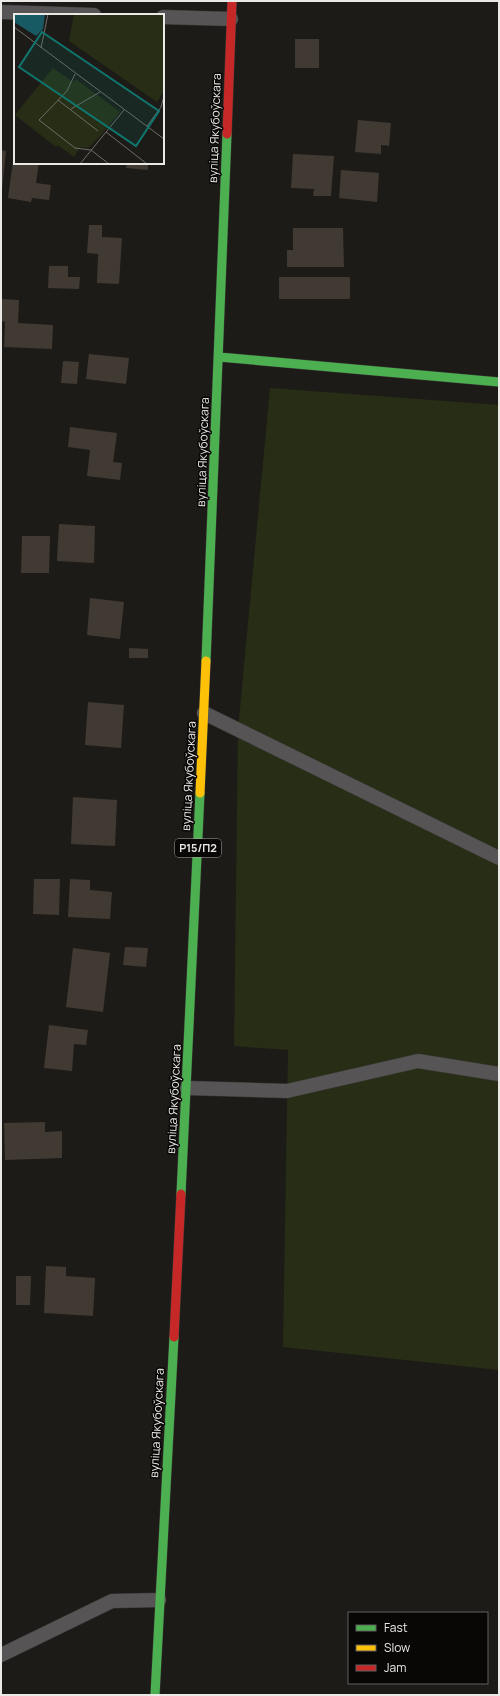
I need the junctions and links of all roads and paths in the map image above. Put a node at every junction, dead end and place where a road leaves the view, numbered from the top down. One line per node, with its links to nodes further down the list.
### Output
1 (232, 1): 5 (main road, вуліца Якубоўскага / Р15/П2)
2 (1, 12): 3 (lane)
3 (63, 14)
4 (164, 17): 5 (lane)
5 (231, 19): 6 (main road, вуліца Якубоўскага / Р15/П2)
6 (219, 357): 7 (main road); 8 (main road, вуліца Якубоўскага / Р15/П2)
7 (499, 382)
8 (204, 713): 9 (lane); 11 (main road, вуліца Якубоўскага / Р15/П2)
9 (499, 858)
10 (499, 1074): 11 (lane)
11 (187, 1088): 12 (main road, вуліца Якубоўскага / Р15/П2)
12 (159, 1600): 13 (lane); 14 (main road, вуліца Якубоўскага / Р15/П2)
13 (1, 1655)
14 (155, 1695)

